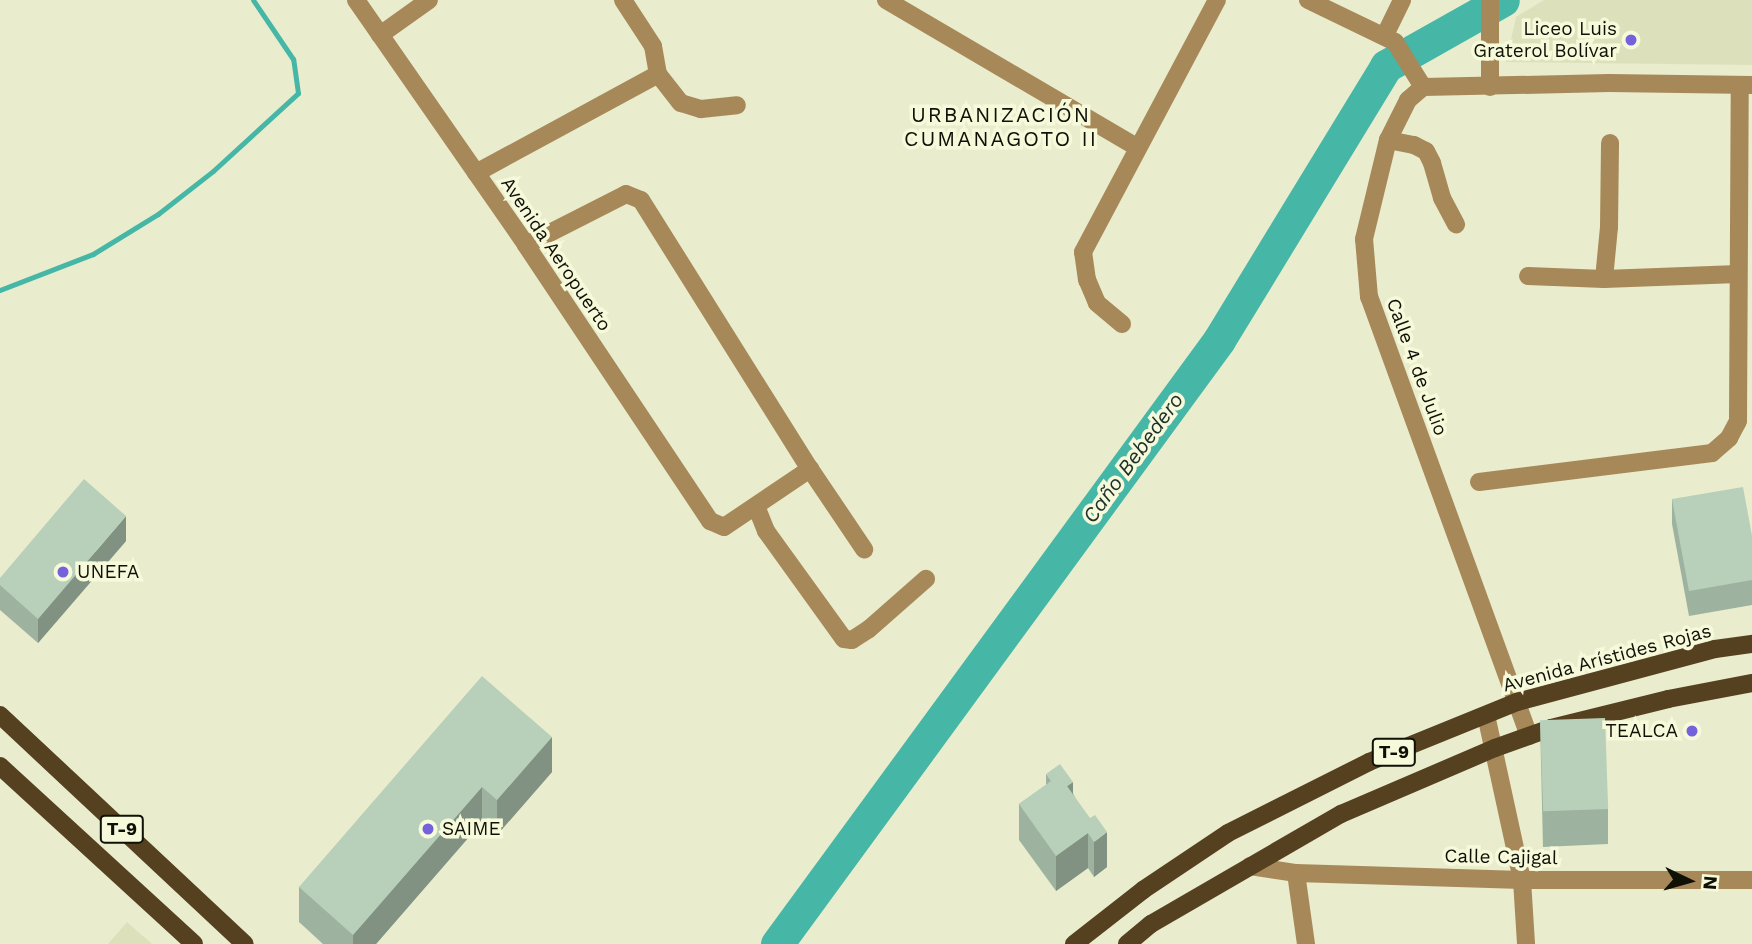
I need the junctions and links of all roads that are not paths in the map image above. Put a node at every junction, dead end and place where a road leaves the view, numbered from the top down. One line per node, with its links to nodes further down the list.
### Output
1 (356, 0): 9 (street, Avenida Aeropuerto)
2 (429, 0): 9 (street)
3 (623, 0): 11 (street)
4 (886, 0): 18 (street)
5 (1217, 0): 18 (street)
6 (1308, 0): 10 (street)
7 (1402, 0): 10 (street)
8 (1490, 0): 14 (street)
9 (380, 35): 19 (street, Avenida Aeropuerto)
10 (1390, 39): 13 (street)
11 (658, 74): 15 (street); 19 (street)
12 (1746, 85): 14 (street); 21 (street)
13 (1423, 87): 14 (street); 16 (street, Calle 4 de Julio)
14 (1490, 87)
15 (737, 105)
16 (1388, 140): 20 (street); 35 (street, Calle 4 de Julio)
17 (1610, 143): 25 (street)
18 (1138, 148): 26 (street)
19 (476, 173): 22 (street, Avenida Aeropuerto)
20 (1456, 224)
21 (1745, 234): 23 (street)
22 (526, 246): 28 (street); 30 (street, Avenida Aeropuerto)
23 (1738, 274): 25 (street); 27 (street)
24 (1528, 276): 25 (street)
25 (1604, 279)
26 (1122, 324)
27 (1745, 392): 29 (street)
28 (810, 469): 30 (street); 31 (street)
29 (1479, 482)
30 (756, 506): 32 (street)
31 (864, 549)
32 (926, 579)
33 (1752, 644): 35 (main road, Avenida Arístides Rojas / T-9)
34 (1752, 682): 38 (main road, T-9)
35 (1517, 702): 37 (main road, Avenida Arístides Rojas / T-9); 38 (street, Calle 4 de Julio)
36 (0, 715): 46 (main road, T-9)
37 (1486, 715): 39 (street); 47 (main road, Avenida Arístides Rojas / T-9)
38 (1529, 736): 39 (main road, T-9)
39 (1495, 748): 41 (main road, T-9); 43 (street)
40 (0, 766): 45 (main road, T-9)
41 (1250, 866): 42 (street, Calle Cajigal); 48 (main road, T-9)
42 (1296, 873): 43 (street, Calle Cajigal); 49 (street)
43 (1522, 880): 44 (street, Calle Cajigal); 50 (street)
44 (1752, 880)
45 (194, 944)
46 (244, 944)
47 (1074, 944)
48 (1127, 944)
49 (1306, 944)
50 (1526, 944)

